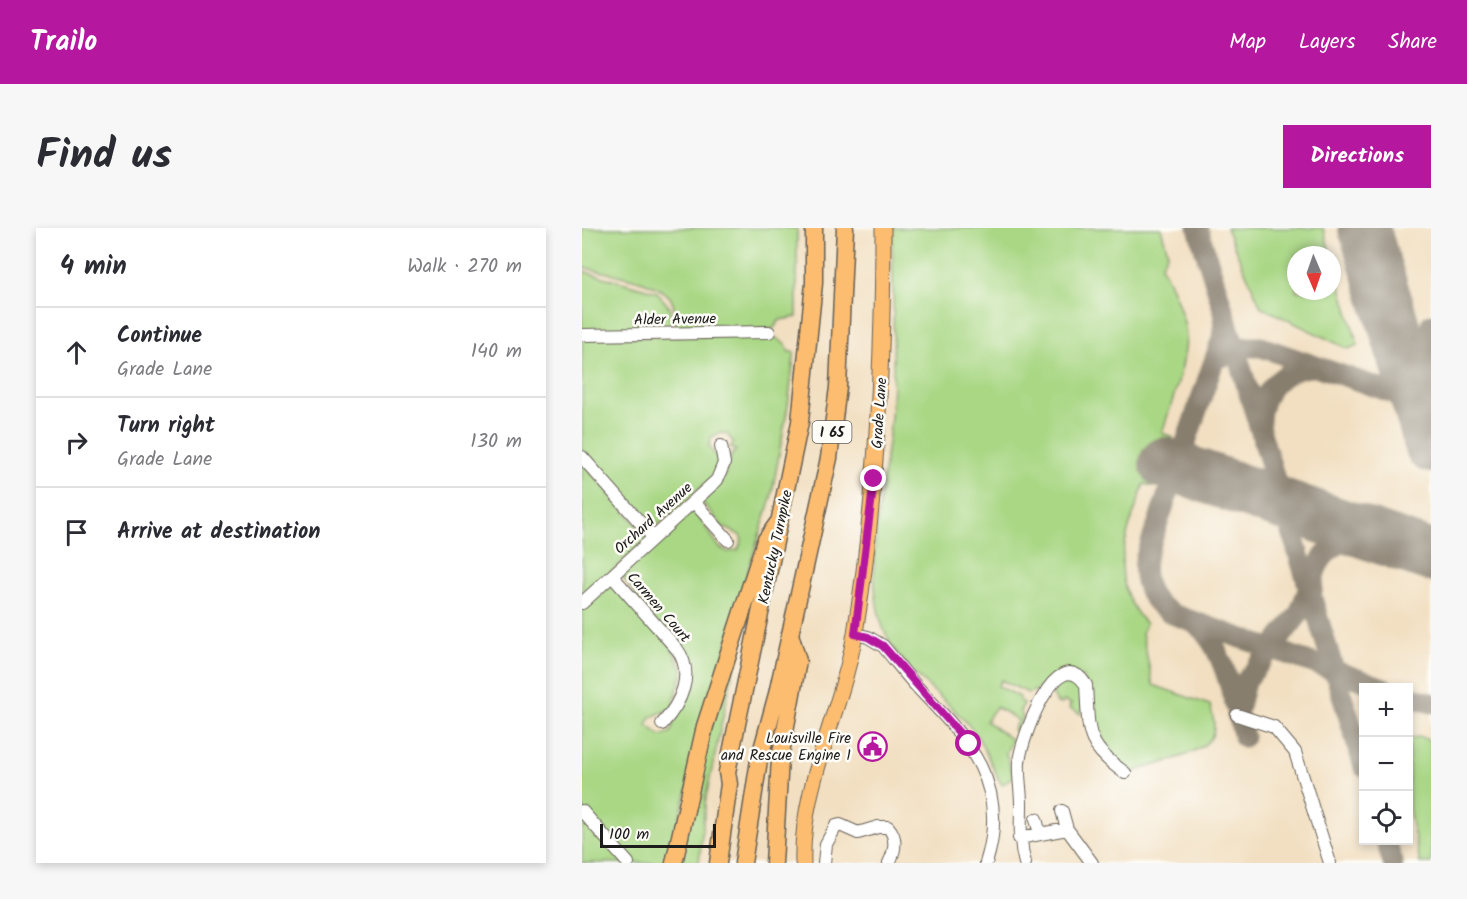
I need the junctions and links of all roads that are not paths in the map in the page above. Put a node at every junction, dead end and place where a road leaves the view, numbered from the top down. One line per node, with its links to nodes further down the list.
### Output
1 (814, 228): 9 (highway, Kentucky Turnpike / I 65)
2 (844, 228): 14 (highway, I 65)
3 (883, 228): 15 (main road, Grade Lane)
4 (769, 332): 5 (street, Alder Avenue)
5 (582, 335)
6 (721, 446): 8 (street, Orchard Avenue)
7 (582, 457): 10 (street)
8 (693, 501): 10 (street, Orchard Avenue); 11 (street)
9 (781, 518): 18 (highway, Kentucky Turnpike / I 65); 27 (highway)
10 (653, 537): 12 (street, Orchard Avenue)
11 (728, 540)
12 (612, 576): 13 (street, Orchard Avenue); 17 (street, Carmen Court)
13 (582, 603)
14 (790, 633): 30 (highway, I 65); 31 (highway)
15 (855, 634): 32 (main road, Grade Lane); 35 (street)
16 (1237, 715): 38 (street)
17 (662, 724)
18 (727, 772): 28 (highway); 29 (highway, Kentucky Turnpike / I 65)
19 (1125, 773): 25 (street)
20 (582, 811): 26 (street)
21 (1062, 811): 23 (street)
22 (1035, 819): 24 (street)
23 (1067, 829): 24 (street); 37 (street)
24 (1040, 834): 25 (street)
25 (1019, 838): 36 (street)
26 (628, 863)
27 (674, 863)
28 (707, 863)
29 (718, 863)
30 (743, 863)
31 (774, 863)
32 (803, 863)
33 (824, 863): 34 (street)
34 (889, 863)
35 (986, 863)
36 (1025, 863)
37 (1092, 863)
38 (1330, 863)

